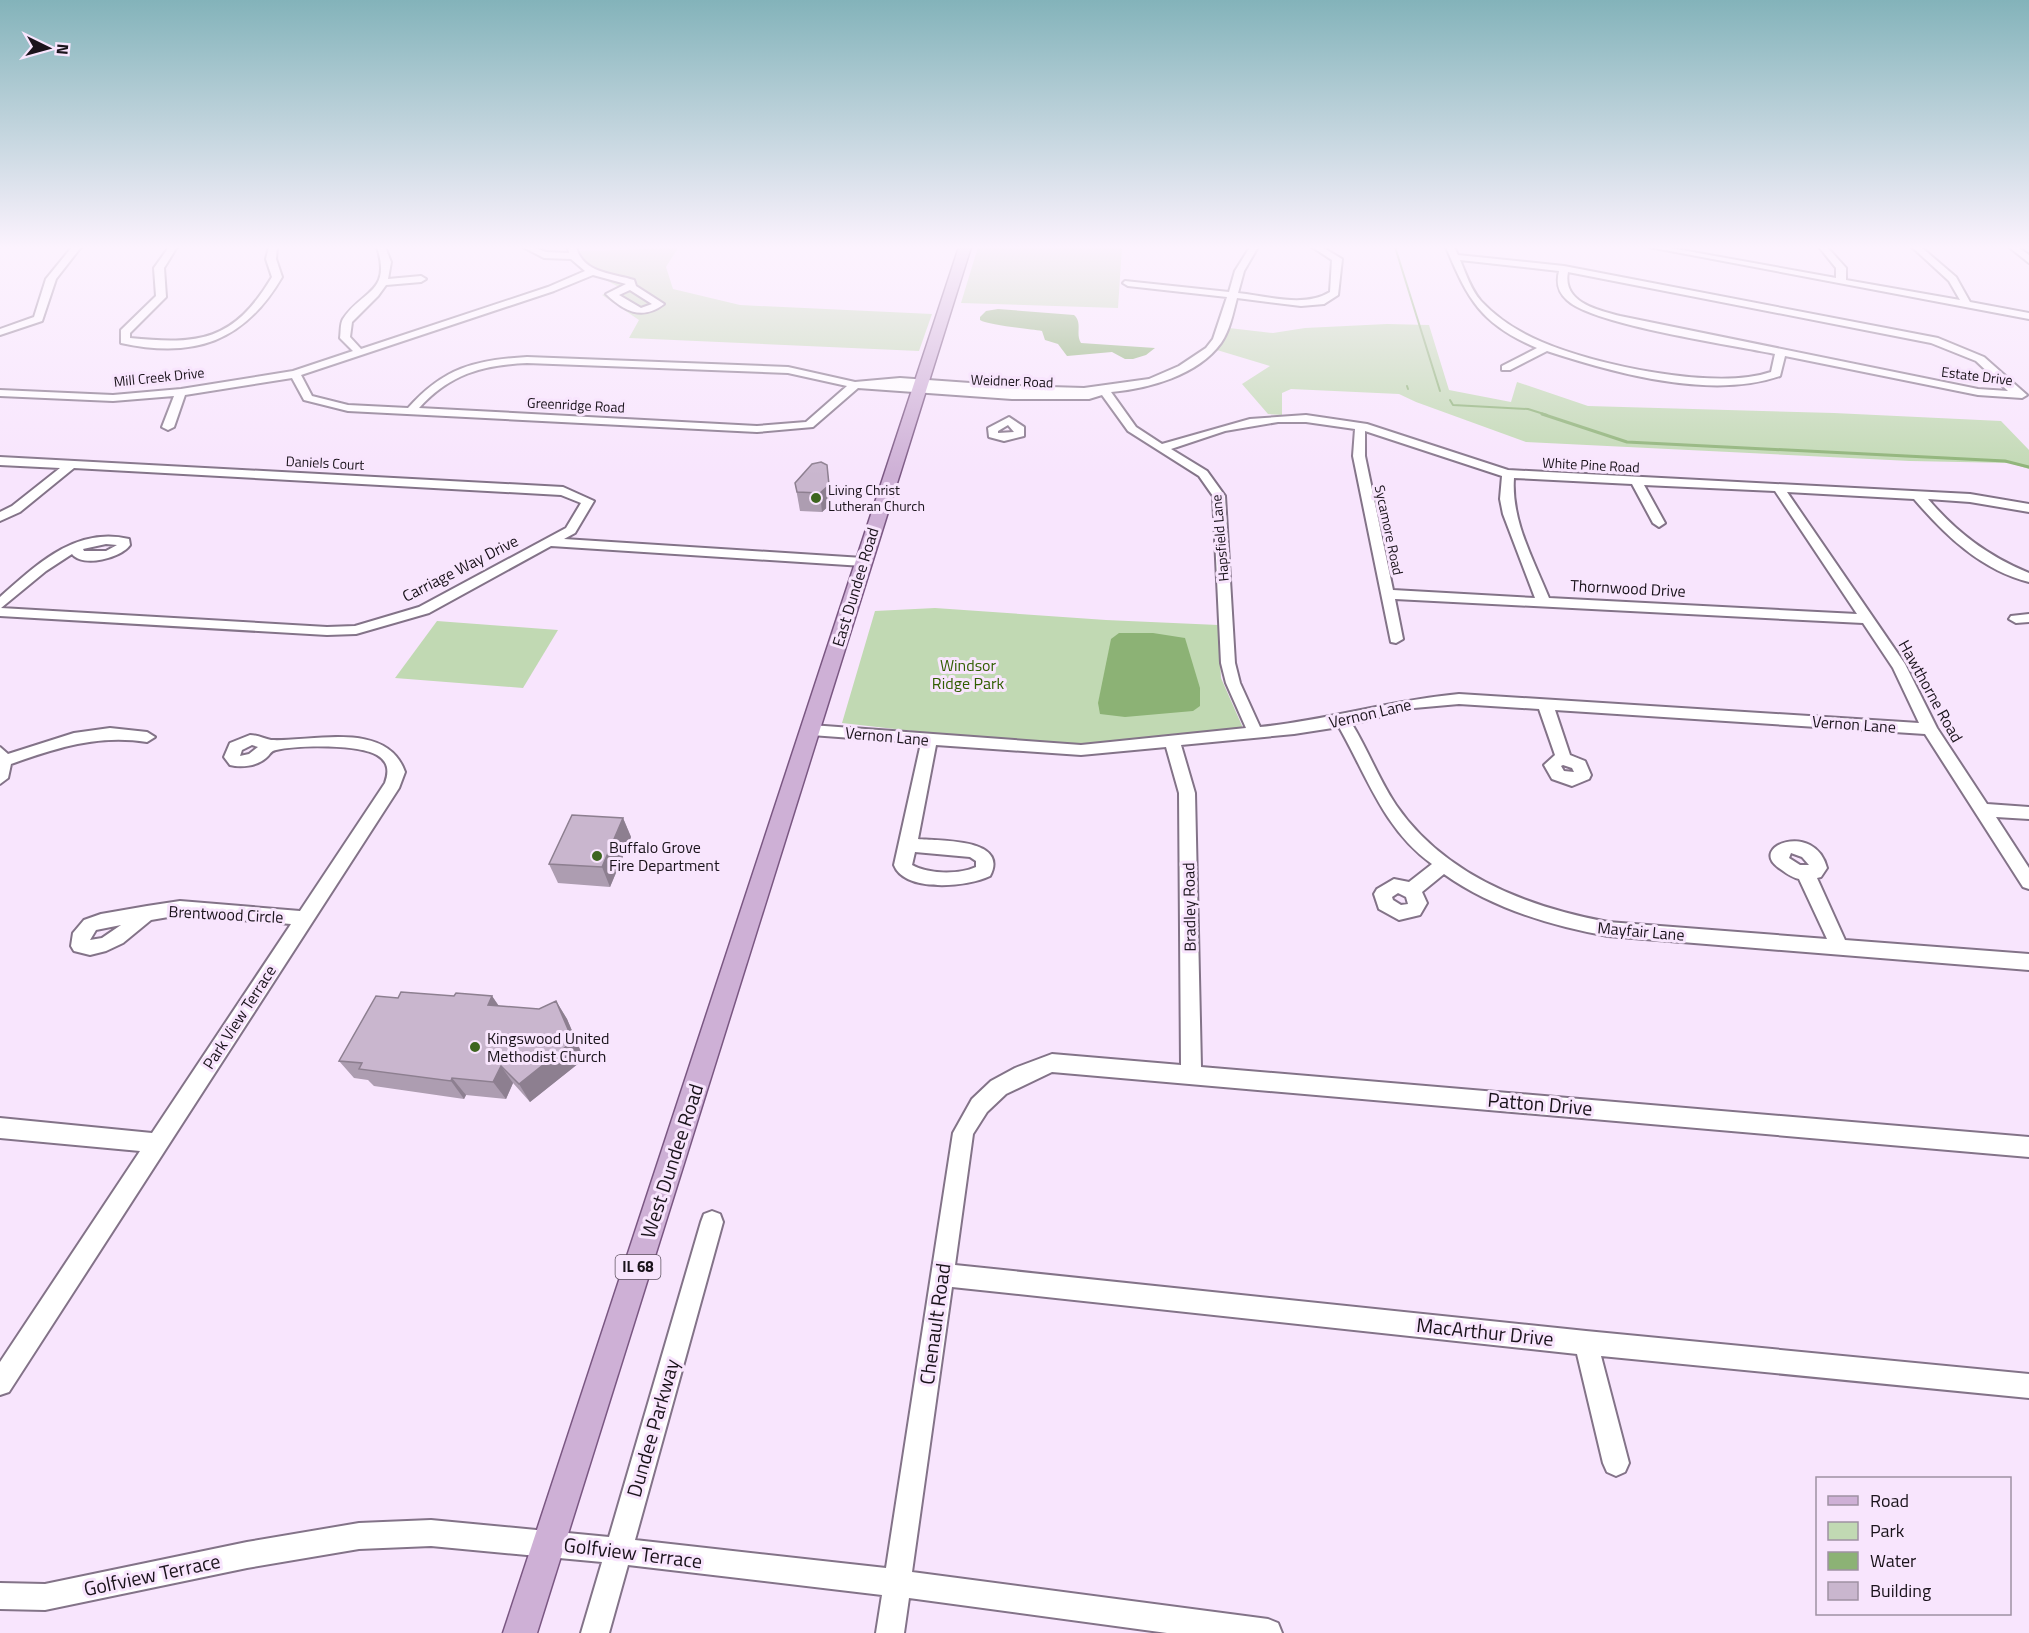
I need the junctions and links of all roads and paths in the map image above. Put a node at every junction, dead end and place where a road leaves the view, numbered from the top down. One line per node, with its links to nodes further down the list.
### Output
1 (26, 323): 11 (street)
2 (134, 323): 3 (street)
3 (237, 323)
4 (347, 323): 13 (street)
5 (446, 323): 13 (street, Mill Creek Drive)
6 (940, 323): 18 (main road, East Dundee Road / IL 68)
7 (1224, 323): 19 (street, Weidner Road)
8 (1502, 323): 12 (street)
9 (1644, 323): 14 (street, Estate Drive)
10 (1846, 323): 23 (street)
11 (0, 332)
12 (1545, 348): 14 (street); 15 (street)
13 (359, 352): 16 (street, Mill Creek Drive)
14 (1780, 354): 23 (street, Estate Drive)
15 (1506, 368)
16 (296, 374): 20 (street, Mill Creek Drive); 24 (street, Greenridge Road)
17 (855, 385): 18 (street, Weidner Road); 24 (street, Greenridge Road); 24 (street, Weidner Road)
18 (920, 386): 21 (street, Weidner Road); 42 (main road, East Dundee Road / IL 68)
19 (1105, 391): 21 (street, Weidner Road); 28 (street, Hapsfield Lane)
20 (181, 392): 22 (street, Mill Creek Drive); 26 (street)
21 (1013, 392): 25 (street)
22 (0, 393)
23 (2024, 395)
24 (410, 412)
25 (1009, 420)
26 (168, 427)
27 (1361, 427): 28 (street, White Pine Road); 31 (street, White Pine Road); 44 (street, Sycamore Road)
28 (1163, 448): 54 (street, Hapsfield Lane)
29 (0, 461): 30 (street, Daniels Court)
30 (71, 465): 37 (street); 40 (street, Daniels Court)
31 (1508, 474): 32 (street, White Pine Road); 45 (street)
32 (1637, 482): 33 (street, White Pine Road); 39 (street)
33 (1779, 489): 34 (street, White Pine Road); 48 (street, Hawthorne Road)
34 (1918, 496): 36 (street, White Pine Road); 43 (street)
35 (0, 508): 37 (street)
36 (2029, 508)
37 (16, 509): 38 (street)
38 (0, 518)
39 (1659, 523)
40 (550, 542): 42 (street); 47 (street, Carriage Way Drive)
41 (76, 549): 46 (street)
42 (863, 562): 53 (main road, East Dundee Road / IL 68)
43 (2029, 578)
44 (1387, 594): 45 (street, Thornwood Drive); 49 (street, Sycamore Road)
45 (1543, 602): 48 (street, Thornwood Drive)
46 (0, 604)
47 (0, 612)
48 (1866, 619): 52 (street, Hawthorne Road)
49 (1396, 639)
50 (1545, 704): 51 (street, Vernon Lane); 52 (street, Vernon Lane); 60 (street)
51 (1343, 721): 54 (street, Vernon Lane); 65 (street, Mayfair Lane)
52 (1930, 729): 62 (street, Hawthorne Road)
53 (811, 730): 56 (street, Vernon Lane); 69 (main road, East Dundee Road / IL 68)
54 (1255, 732): 57 (street, Vernon Lane)
55 (147, 737): 59 (street)
56 (929, 740): 57 (street, Vernon Lane); 64 (street)
57 (1173, 743): 75 (street, Bradley Road)
58 (266, 746): 71 (street, Park View Terrace)
59 (2, 758): 61 (street)
60 (1564, 759)
61 (0, 778)
62 (1980, 810): 63 (street); 67 (street, Hawthorne Road)
63 (2029, 813)
64 (908, 845)
65 (1444, 864): 68 (street); 72 (street, Mayfair Lane)
66 (1806, 874): 72 (street)
67 (2029, 882)
68 (1411, 891)
69 (757, 894): 85 (main road, West Dundee Road / IL 68)
70 (147, 914): 71 (street, Brentwood Circle)
71 (304, 918): 77 (street, Park View Terrace)
72 (1839, 946): 73 (street, Mayfair Lane)
73 (2029, 962)
74 (1052, 1063): 75 (street, Patton Drive); 80 (street, Chenault Road)
75 (1191, 1074): 78 (street, Patton Drive)
76 (0, 1128): 77 (street)
77 (157, 1143): 82 (street, Park View Terrace)
78 (2029, 1147)
79 (712, 1222): 86 (street, Dundee Parkway)
80 (942, 1275): 81 (street, MacArthur Drive); 87 (street, Chenault Road)
81 (1586, 1343): 83 (street, MacArthur Drive); 84 (street)
82 (0, 1383)
83 (2029, 1386)
84 (1616, 1462)
85 (548, 1543): 86 (street, Golfview Terrace); 88 (street, Golfview Terrace); 89 (main road, West Dundee Road / IL 68)
86 (618, 1552): 87 (street, Golfview Terrace); 90 (street, Dundee Parkway)
87 (897, 1583): 91 (street, Chenault Road); 92 (street, Golfview Terrace)
88 (0, 1596)
89 (520, 1633)
90 (595, 1633)
91 (890, 1633)
92 (1268, 1633)

